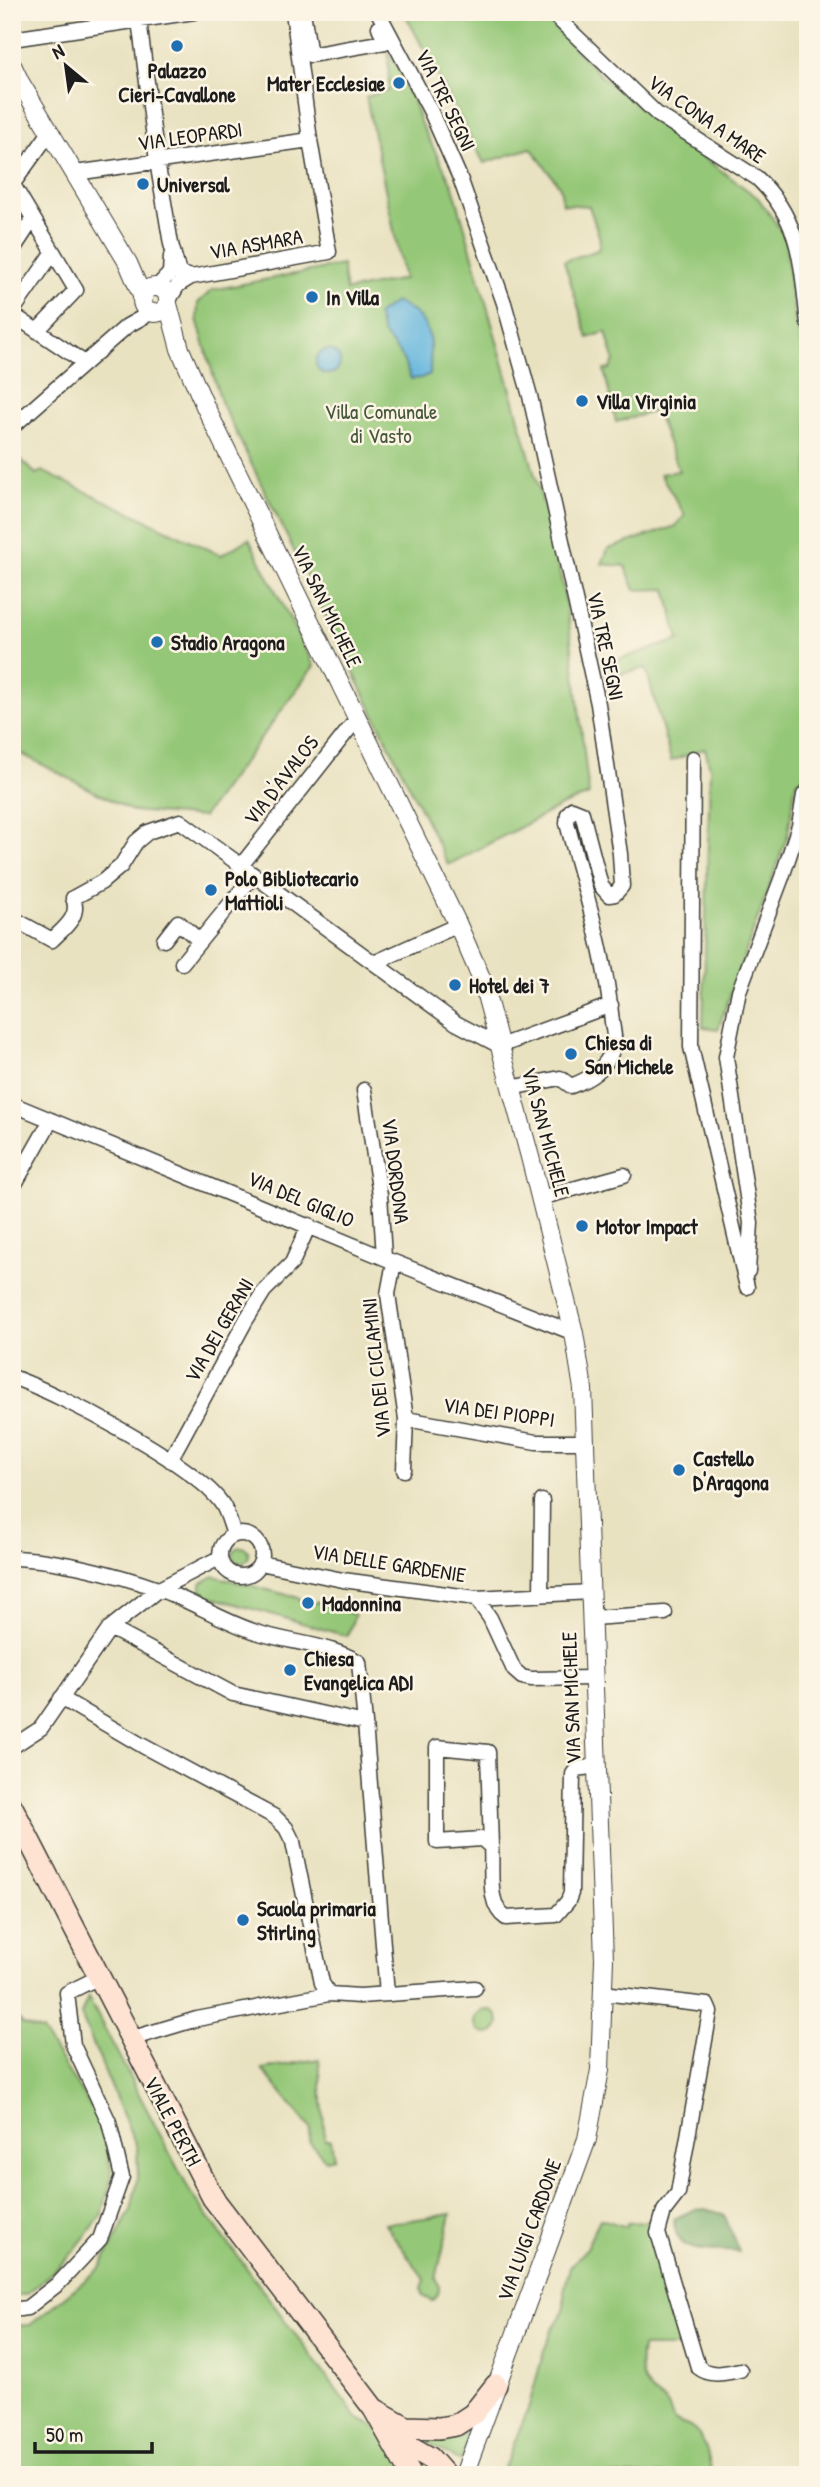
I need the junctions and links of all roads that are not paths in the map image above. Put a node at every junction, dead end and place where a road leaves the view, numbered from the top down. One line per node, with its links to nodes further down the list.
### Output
1 (194, 12): 6 (street)
2 (293, 12): 10 (street)
3 (303, 12): 4 (street)
4 (376, 12): 36 (street, VIA TRE SEGNI)
5 (551, 12): 21 (street, VIA CONA A MARE)
6 (138, 16): 7 (street); 11 (street)
7 (12, 39)
8 (12, 65): 9 (street, VIA SAN MICHELE)
9 (50, 132): 12 (street, VIA SAN MICHELE); 13 (street)
10 (310, 140): 11 (street, VIA LEOPARDI); 18 (street, VIA ASMARA)
11 (157, 162): 12 (street, VIA LEOPARDI); 17 (street)
12 (75, 173): 19 (street, VIA SAN MICHELE)
13 (13, 184): 14 (street)
14 (33, 219): 15 (street); 16 (street)
15 (12, 251)
16 (53, 253): 20 (street); 22 (street)
17 (173, 264): 18 (street); 19 (street)
18 (191, 277): 19 (street)
19 (152, 296): 23 (street); 25 (street, VIA SAN MICHELE)
20 (12, 313): 22 (street)
21 (808, 323)
22 (37, 331): 23 (street)
23 (85, 363): 24 (street)
24 (12, 427)
25 (356, 720): 28 (street, VIA D'AVALOS); 31 (street, VIA SAN MICHELE)
26 (693, 758): 27 (street)
27 (808, 791)
28 (240, 867): 29 (street); 30 (street)
29 (253, 876): 33 (street); 35 (street)
30 (12, 918)
31 (458, 925): 35 (street); 37 (street, VIA SAN MICHELE)
32 (164, 940): 33 (street)
33 (200, 941): 34 (street)
34 (182, 963)
35 (374, 963): 37 (street)
36 (611, 1005): 37 (street); 38 (street)
37 (500, 1046): 38 (street, VIA SAN MICHELE)
38 (511, 1087): 44 (street, VIA SAN MICHELE)
39 (363, 1090): 46 (street, VIA DORDONA)
40 (12, 1104): 41 (street, VIA DEL GIGLIO)
41 (51, 1120): 43 (street); 45 (street, VIA DEL GIGLIO)
42 (624, 1175): 44 (street)
43 (12, 1189)
44 (540, 1198): 47 (street, VIA SAN MICHELE)
45 (309, 1224): 46 (street, VIA DEL GIGLIO); 51 (street, VIA DEI GERANI)
46 (389, 1259): 47 (street, VIA DEL GIGLIO); 49 (street, VIA DEI CICLAMINI)
47 (574, 1333): 50 (street, VIA SAN MICHELE)
48 (12, 1377): 51 (street)
49 (406, 1419): 50 (street, VIA DEI PIOPPI); 52 (street, VIA DEI CICLAMINI)
50 (586, 1442): 59 (street, VIA SAN MICHELE)
51 (170, 1460): 54 (street)
52 (404, 1470)
53 (542, 1501): 60 (street)
54 (233, 1534): 56 (street); 57 (street)
55 (12, 1558): 58 (street)
56 (219, 1558): 57 (street); 58 (street)
57 (260, 1563): 61 (street, VIA DELLE GARDENIE)
58 (159, 1589): 64 (street); 67 (street)
59 (591, 1592): 60 (street); 63 (street, VIA SAN MICHELE)
60 (541, 1595): 61 (street)
61 (476, 1598): 65 (street, VIA DELLE GARDENIE)
62 (665, 1614): 63 (street)
63 (592, 1618): 65 (street, VIA SAN MICHELE)
64 (110, 1628): 66 (street); 67 (street)
65 (592, 1678): 69 (street, VIA SAN MICHELE)
66 (61, 1698): 68 (street); 75 (street)
67 (365, 1723): 76 (street)
68 (12, 1747)
69 (596, 1766): 71 (street); 74 (street, VIA SAN MICHELE)
70 (12, 1807): 72 (main road, VIALE PERTH)
71 (491, 1847): 71 (street)
72 (99, 1977): 77 (main road, VIALE PERTH); 78 (street)
73 (475, 1988): 76 (street)
74 (603, 1993): 79 (street); 80 (street, VIA LUIGI CARDONE)
75 (329, 1994): 76 (street); 77 (street)
76 (387, 1994)
77 (130, 2039): 81 (main road, VIALE PERTH)
78 (12, 2309)
79 (740, 2370)
80 (496, 2385): 81 (main road, VIALE PERTH); 85 (street, VIA LUIGI CARDONE)
81 (374, 2409): 82 (main road, VIALE PERTH)
82 (388, 2434): 83 (main road, VIALE PERTH); 84 (main road)
83 (411, 2474)
84 (445, 2475)
85 (464, 2475)

